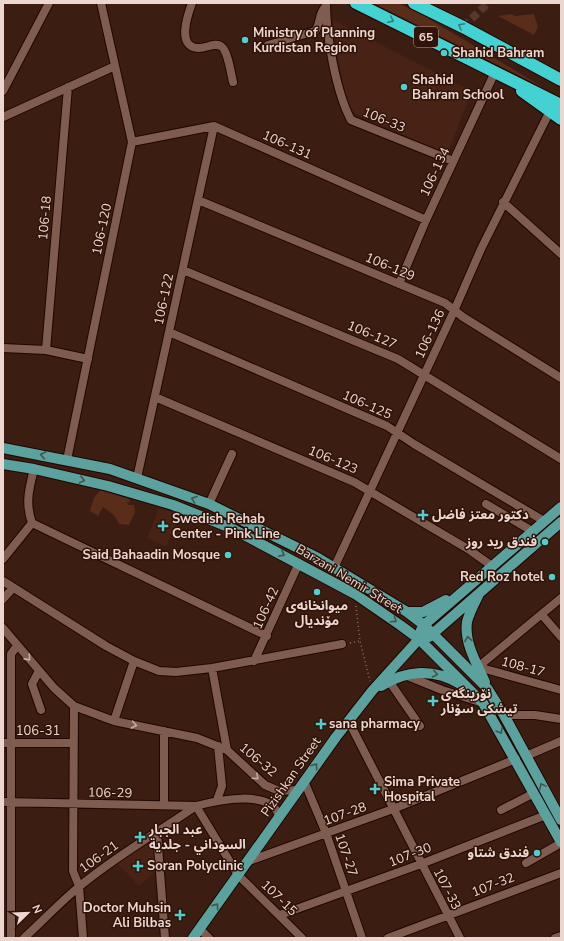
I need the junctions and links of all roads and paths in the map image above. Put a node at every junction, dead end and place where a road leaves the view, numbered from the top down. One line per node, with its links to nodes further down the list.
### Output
1 (49, 3): 15 (street)
2 (101, 3): 9 (street, 106-120)
3 (192, 3): 12 (street)
4 (356, 3): 10 (highway, 65, one-way to 10)
5 (414, 3): 7 (highway, 65, one-way to 5)
6 (326, 5): 8 (street); 22 (street, 106-33)
7 (495, 44): 11 (highway, 65); 14 (highway, 65)
8 (268, 45)
9 (115, 66): 13 (street); 21 (street, 106-120)
10 (495, 72): 16 (highway, 65); 17 (highway, 65); 22 (street, 106-134)
11 (561, 80)
12 (233, 82)
13 (68, 87): 18 (street); 32 (street, 106-18)
14 (561, 88)
15 (3, 91)
16 (561, 105)
17 (550, 111): 19 (highway, 65); 24 (street, 106-136)
18 (3, 117)
19 (561, 119)
20 (214, 126): 21 (street); 23 (street, 106-122); 25 (street, 106-131)
21 (132, 142): 33 (street, 106-120)
22 (453, 161): 25 (street, 106-134)
23 (198, 200): 27 (street, 106-122); 28 (street, 106-129)
24 (504, 202): 26 (street); 29 (street, 106-136)
25 (426, 220): 28 (street, 106-134)
26 (561, 254)
27 (183, 270): 30 (street, 106-122); 34 (street, 106-127)
28 (399, 284): 29 (street, 106-129)
29 (454, 310): 34 (street, 106-136); 35 (street, 106-129)
30 (169, 332): 36 (street, 106-122); 37 (street, 106-125)
31 (3, 348): 32 (street)
32 (46, 350): 33 (street)
33 (88, 359): 41 (street, 106-120)
34 (424, 375): 37 (street, 106-136); 40 (street, 106-127)
35 (561, 378)
36 (155, 397): 44 (street, 106-122); 45 (street, 106-123)
37 (398, 432): 45 (street, 106-136); 49 (street, 106-125)
38 (3, 448): 41 (main road, Barzani Nemir Street, one-way to 38)
39 (232, 454): 46 (street)
40 (561, 459)
41 (68, 460): 44 (main road, Barzani Nemir Street)
42 (3, 464): 43 (main road, Barzani Nemir Street)
43 (34, 469): 51 (street); 54 (main road, Barzani Nemir Street, one-way to 54)
44 (137, 478): 46 (main road, Barzani Nemir Street, one-way to 44)
45 (370, 491): 55 (street, 106-123); 56 (street, 106-136)
46 (209, 504): 56 (main road, Barzani Nemir Street)
47 (486, 504): 52 (street)
48 (561, 507): 49 (main road, Pizishkan Street)
49 (544, 521): 52 (main road, Pizishkan Street)
50 (561, 522): 59 (main road, Pizishkan Street)
51 (32, 523): 53 (street); 69 (street)
52 (532, 532): 55 (main road, Pizishkan Street)
53 (3, 559)
54 (299, 563): 61 (main road, Barzani Nemir Street); 69 (street, 106-42)
55 (492, 566): 60 (main road, Pizishkan Street)
56 (334, 568): 64 (main road, Barzani Nemir Street)
57 (3, 581): 58 (street)
58 (13, 588): 63 (street); 75 (street)
59 (479, 591): 68 (main road, Pizishkan Street); 77 (main road, one-way to 59)
60 (462, 592): 64 (main road); 66 (main road, Pizishkan Street)
61 (354, 594): 71 (main road, Barzani Nemir Street, one-way to 71); 72 (path)
62 (561, 598): 65 (street)
63 (3, 599)
64 (407, 612): 66 (main road, Barzani Nemir Street)
65 (542, 615): 70 (street); 77 (street)
66 (424, 625): 68 (main road, Barzani Nemir Street); 71 (main road, Pizishkan Street)
67 (3, 628): 74 (street)
68 (434, 634): 71 (main road, Pizishkan Street); 82 (main road, Barzani Nemir Street)
69 (267, 636): 76 (street, 106-42)
70 (561, 637)
71 (419, 639): 84 (main road, Pizishkan Street); 85 (main road, Barzani Nemir Street)
72 (360, 641): 73 (path); 84 (path)
73 (342, 644): 76 (street)
74 (16, 646): 79 (street, one-way to 79); 96 (street)
75 (134, 661): 78 (street); 91 (street)
76 (254, 661): 78 (street)
77 (478, 667): 82 (main road); 83 (street, 108-17)
78 (212, 668): 99 (street)
79 (39, 671): 87 (street); 88 (street)
80 (404, 675): 81 (main road); 85 (main road, one-way to 85); 86 (street)
81 (389, 681): 84 (main road); 93 (street)
82 (487, 688): 89 (main road, Barzani Nemir Street)
83 (561, 690)
84 (372, 691): 92 (main road, Pizishkan Street)
85 (473, 692): 86 (main road, Barzani Nemir Street)
86 (483, 703): 101 (main road, Barzani Nemir Street, one-way to 101)
87 (74, 706): 91 (street, 106-32); 97 (street)
88 (41, 710)
89 (504, 715): 90 (street); 100 (main road, Barzani Nemir Street)
90 (561, 719)
91 (114, 721): 94 (street, 106-32, one-way to 94)
92 (349, 722): 102 (main road, Pizishkan Street, one-way to 92); 110 (street, 107-33)
93 (420, 726)
94 (164, 731): 98 (street, 106-32); 108 (street)
95 (561, 741): 100 (street)
96 (7, 743): 97 (street, 106-31); 106 (street)
97 (73, 743): 107 (street)
98 (218, 746): 99 (street, 106-32); 105 (street)
99 (227, 750): 103 (street, 106-32, one-way to 103)
100 (526, 756): 112 (main road, Barzani Nemir Street, one-way to 100)
101 (516, 759): 104 (main road, Barzani Nemir Street); 110 (street, 107-28)
102 (304, 781): 103 (main road, Pizishkan Street); 116 (street, 107-27)
103 (297, 790): 113 (main road, Pizishkan Street)
104 (534, 793): 111 (street); 112 (main road, Barzani Nemir Street)
105 (217, 800): 109 (street, 106-29); 113 (street, 106-29)
106 (7, 802): 107 (street, 106-29); 129 (street)
107 (75, 804): 108 (street, 106-29); 123 (street)
108 (164, 805): 109 (street, 106-29)
109 (196, 806): 115 (street, 106-21); 122 (street, 107-15)
110 (393, 809): 116 (street, 107-28); 120 (street, 107-33)
111 (501, 810)
112 (554, 811): 114 (main road, Barzani Nemir Street); 117 (main road, Barzani Nemir Street); 120 (street, 107-30)
113 (279, 816): 118 (main road, Pizishkan Street)
114 (561, 820)
115 (158, 832): 123 (street, 106-21); 132 (street)
116 (326, 833): 118 (street, 107-28); 124 (street, 107-27)
117 (561, 842): 119 (street)
118 (249, 861): 122 (main road, Pizishkan Street)
119 (526, 863)
120 (421, 864): 124 (street, 107-30); 126 (street, 107-33)
121 (561, 873): 126 (street, 107-32)
122 (238, 875): 125 (street, 107-15); 127 (main road, Pizishkan Street, one-way to 122)
123 (79, 886): 130 (street, 106-21); 131 (street)
124 (346, 892): 125 (street, 107-30); 136 (street, 107-27)
125 (280, 915): 135 (street, 107-15)
126 (447, 915): 137 (street, 107-32); 138 (street, 107-33)
127 (200, 929): 133 (main road, Pizishkan Street); 134 (street)
128 (561, 936): 139 (street)
129 (11, 938)
130 (24, 938)
131 (83, 938)
132 (165, 938)
133 (193, 938)
134 (209, 938)
135 (302, 938)
136 (362, 938)
137 (388, 938)
138 (460, 938)
139 (556, 938)

